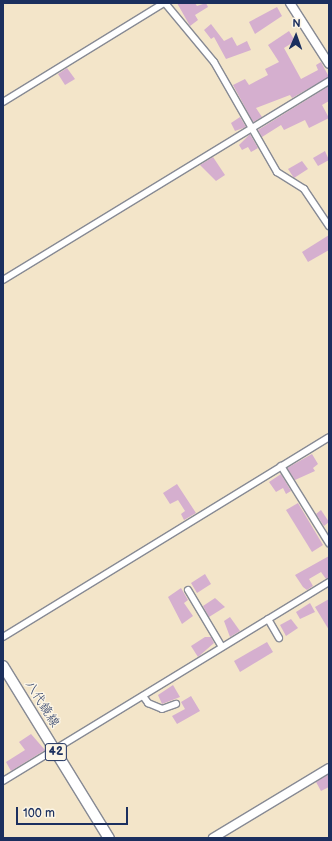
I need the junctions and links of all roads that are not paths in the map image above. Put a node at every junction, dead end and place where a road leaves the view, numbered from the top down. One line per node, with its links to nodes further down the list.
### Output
1 (164, 3): 5 (street); 6 (street)
2 (290, 3): 3 (street)
3 (329, 64)
4 (329, 81): 6 (street)
5 (3, 102)
6 (252, 128): 7 (street); 8 (street)
7 (329, 226)
8 (3, 280)
9 (329, 437): 10 (street)
10 (281, 466): 11 (street); 15 (street)
11 (329, 543)
12 (328, 584): 14 (street)
13 (188, 590): 17 (street)
14 (268, 619): 16 (street); 17 (street)
15 (3, 637)
16 (279, 638)
17 (222, 647): 19 (street)
18 (3, 666): 21 (main road, 八代鏡線 / 42)
19 (143, 696): 20 (street); 21 (street)
20 (176, 704)
21 (54, 749): 23 (street); 24 (main road, 八代鏡線 / 42)
22 (329, 768): 25 (street)
23 (3, 781)
24 (109, 838)
25 (213, 838)

